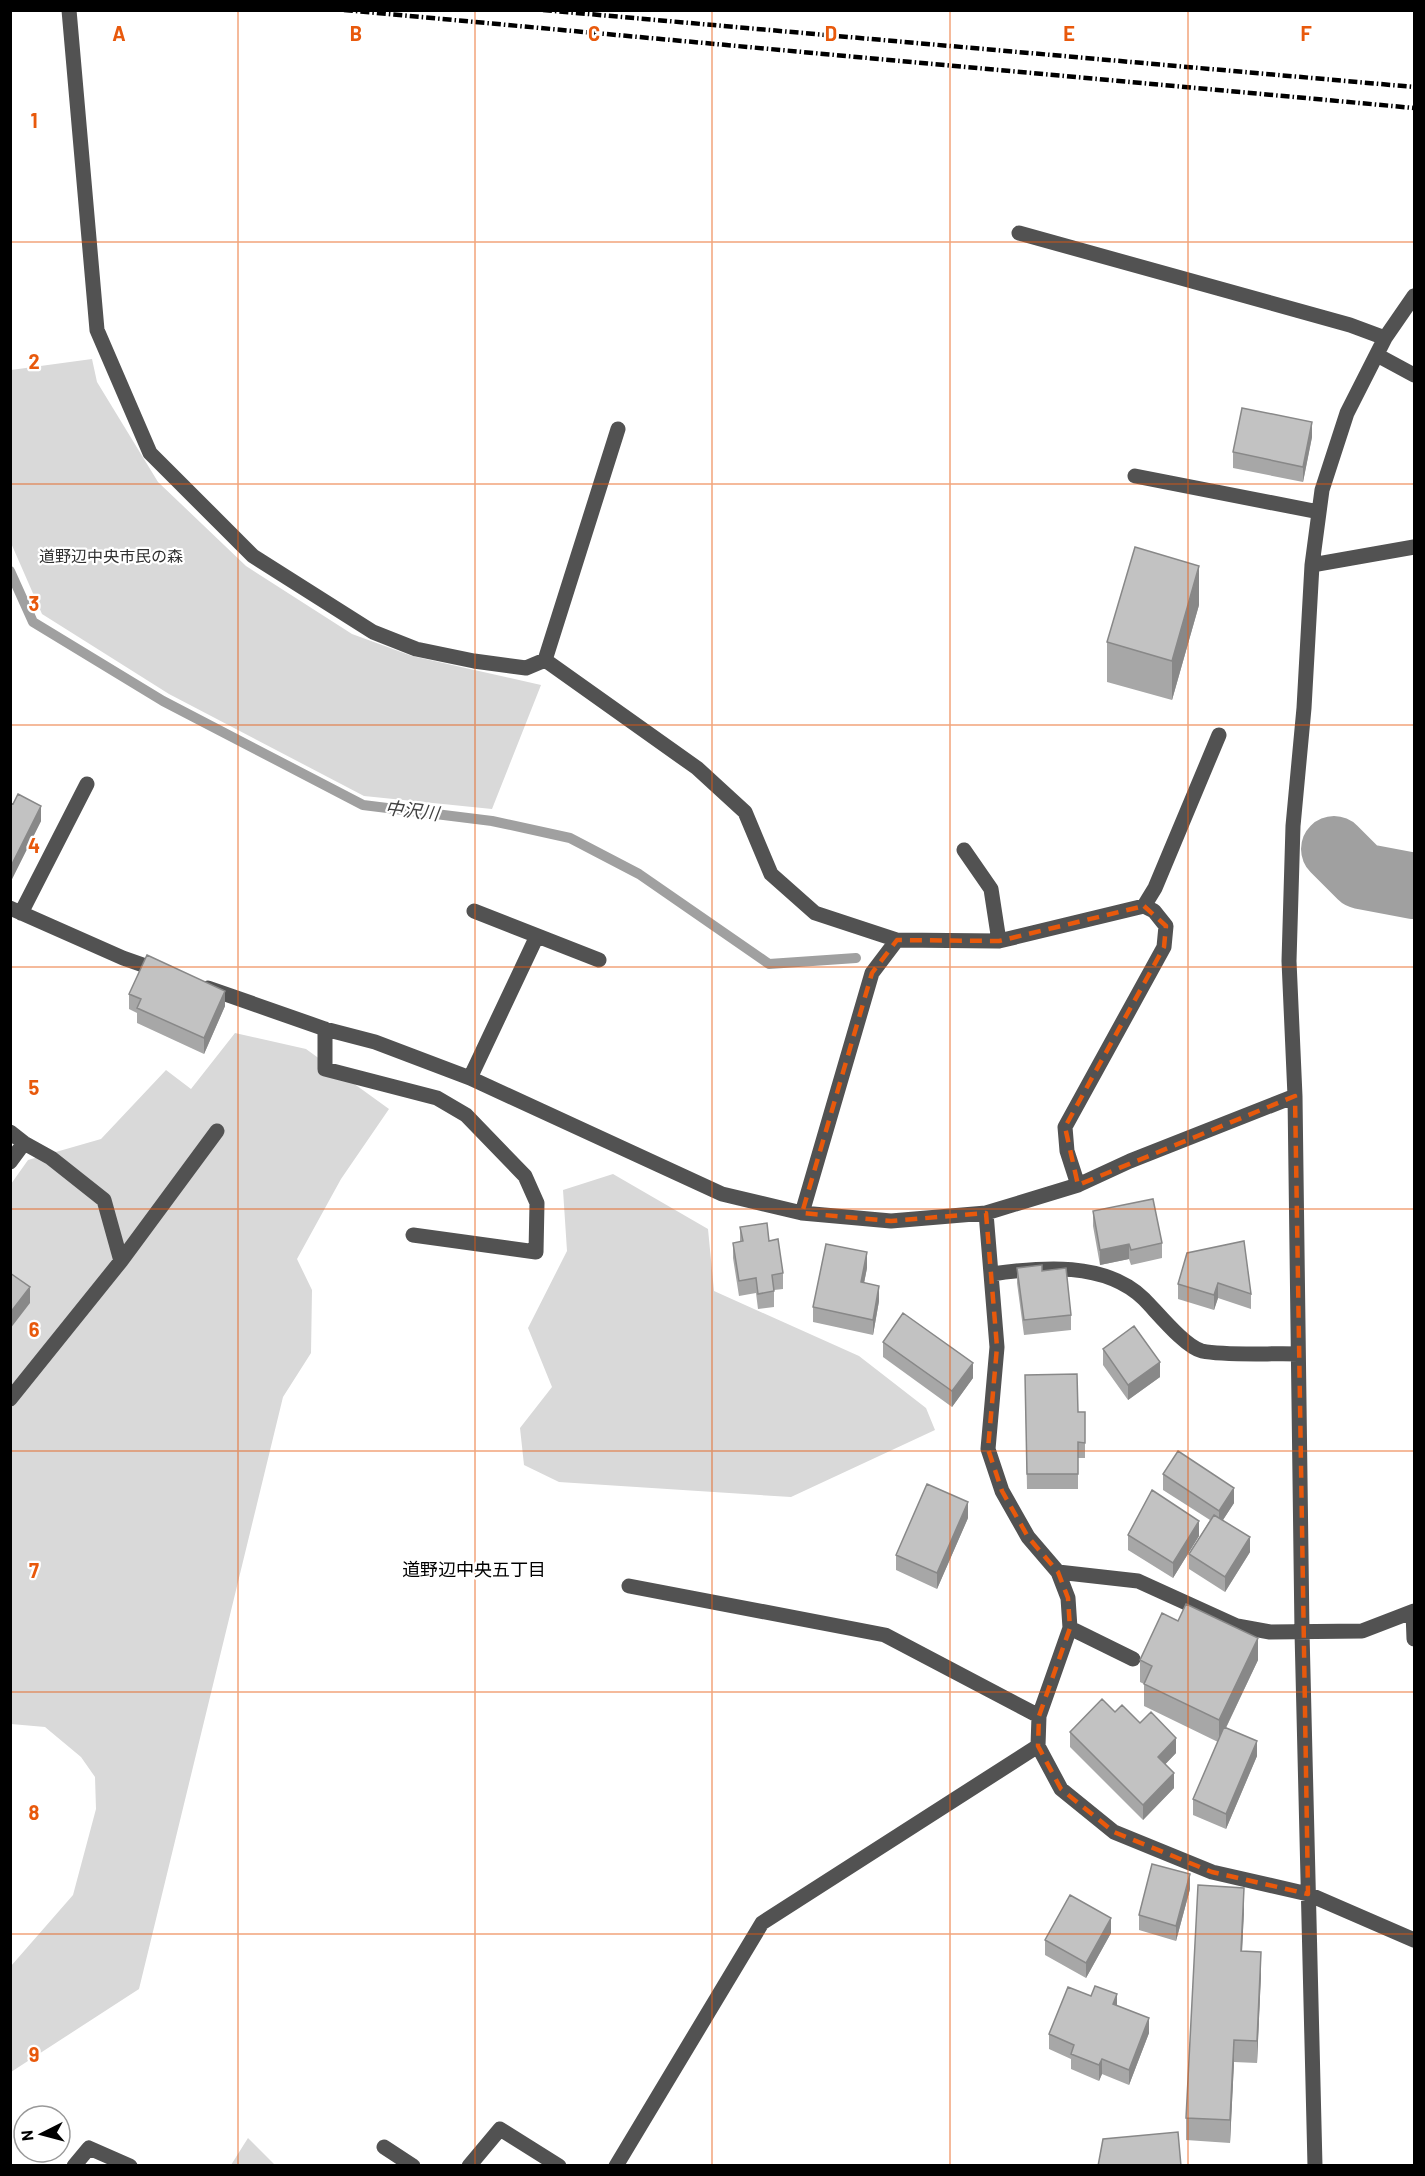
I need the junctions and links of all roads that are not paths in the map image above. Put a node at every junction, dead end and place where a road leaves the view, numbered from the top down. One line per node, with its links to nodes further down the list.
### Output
1 (69, 10): 12 (street)
2 (1019, 233): 4 (street)
3 (1414, 296): 4 (street)
4 (1385, 338): 5 (street)
5 (1377, 355): 6 (street); 9 (street)
6 (1414, 375)
7 (618, 429): 12 (street)
8 (1135, 476): 9 (street)
9 (1319, 512): 11 (street)
10 (1414, 547): 11 (street)
11 (1312, 565): 25 (street)
12 (545, 660): 20 (street)
13 (1219, 735): 16 (street)
14 (87, 783): 17 (street)
15 (964, 850): 21 (street)
16 (1144, 906): 21 (street); 30 (street)
17 (16, 910): 23 (street)
18 (474, 911): 19 (street)
19 (537, 936): 22 (street); 24 (street)
20 (897, 940): 21 (street); 31 (street)
21 (999, 941)
22 (599, 960)
23 (325, 1029): 24 (street); 33 (street)
24 (470, 1078): 31 (street)
25 (1295, 1096): 30 (street); 36 (street)
26 (217, 1131): 34 (street)
27 (10, 1132): 28 (street)
28 (24, 1143): 29 (street); 34 (street)
29 (10, 1162)
30 (1078, 1185): 32 (street)
31 (802, 1213): 32 (street)
32 (986, 1213): 35 (street)
33 (412, 1235)
34 (121, 1261): 37 (street)
35 (992, 1274): 36 (street); 38 (street)
36 (1298, 1354): 42 (street)
37 (10, 1399)
38 (1058, 1572): 41 (street); 42 (street)
39 (628, 1586): 45 (street)
40 (1414, 1611): 42 (street); 43 (street)
41 (1070, 1628): 44 (street); 45 (street)
42 (1302, 1632): 47 (street)
43 (1414, 1639)
44 (1133, 1659)
45 (1039, 1716): 46 (street)
46 (1038, 1746): 47 (street); 55 (street)
47 (1308, 1894): 48 (street); 56 (street)
48 (1414, 1940)
49 (384, 2147): 52 (street)
50 (74, 2166): 51 (street)
51 (130, 2166)
52 (413, 2166)
53 (470, 2166): 54 (street)
54 (559, 2166)
55 (616, 2166)
56 (1315, 2166)

